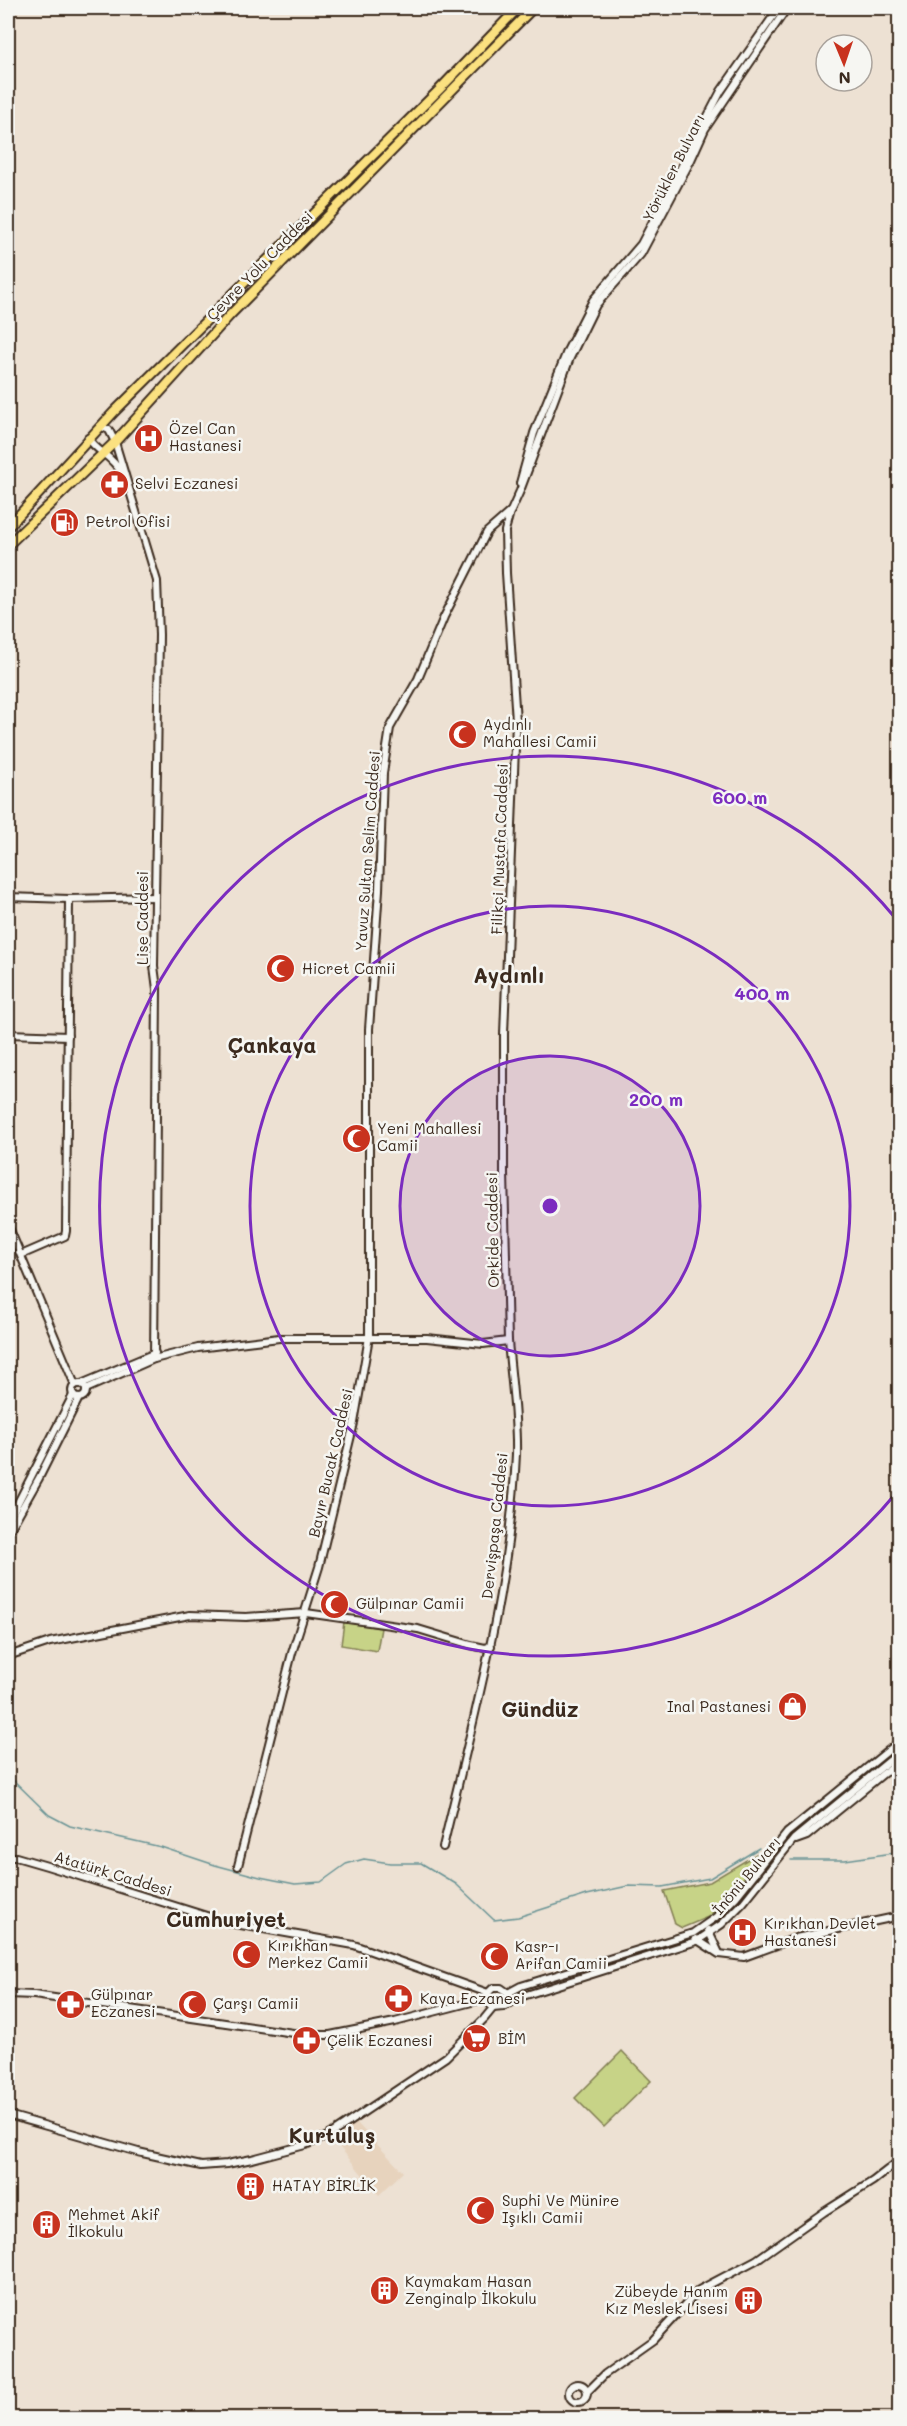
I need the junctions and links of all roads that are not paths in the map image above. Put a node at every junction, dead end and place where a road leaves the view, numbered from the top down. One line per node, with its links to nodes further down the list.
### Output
1 (518, 8): 6 (highway, Çevre Yolu Caddesi)
2 (533, 8): 8 (highway, Çevre Yolu Caddesi)
3 (779, 8): 5 (street, Yörükler Bulvarı)
4 (787, 8): 5 (street, Yörükler Bulvarı)
5 (595, 302): 11 (street, Filikçi Mustafa Caddesi)
6 (100, 426): 7 (highway, Çevre Yolu Caddesi); 8 (street)
7 (88, 438): 9 (street); 12 (highway, Çevre Yolu Caddesi)
8 (115, 442): 9 (highway, Çevre Yolu Caddesi); 10 (street, Lise Caddesi)
9 (102, 453): 10 (street, Lise Caddesi); 13 (highway, Çevre Yolu Caddesi)
10 (126, 482): 15 (street, Lise Caddesi)
11 (510, 511): 19 (street, Yavuz Sultan Selim Caddesi); 20 (street, Filikçi Mustafa Caddesi)
12 (8, 527)
13 (8, 545)
14 (8, 897): 16 (street)
15 (155, 897): 16 (street); 25 (street, Lise Caddesi)
16 (69, 899): 18 (street)
17 (8, 1034): 18 (street)
18 (68, 1036): 22 (street)
19 (367, 1118): 23 (street, Bayır Bucak Caddesi)
20 (503, 1118): 24 (street, Orkide Caddesi)
21 (8, 1225): 22 (street)
22 (21, 1255): 26 (street)
23 (369, 1337): 24 (street); 25 (street); 30 (street, Bayır Bucak Caddesi)
24 (508, 1341): 31 (street, Dervişpaşa Caddesi)
25 (155, 1356): 26 (street)
26 (81, 1386): 27 (street); 27 (street)
27 (76, 1397): 28 (street); 29 (street)
28 (8, 1522)
29 (8, 1533)
30 (306, 1614): 31 (street); 32 (street); 40 (street, Bayır Bucak Caddesi)
31 (491, 1646): 38 (street, Dervişpaşa Caddesi)
32 (8, 1656)
33 (900, 1741): 36 (street, İnönü Bulvarı)
34 (900, 1752): 37 (street)
35 (900, 1760): 37 (street)
36 (784, 1836): 37 (street); 42 (street, İnönü Bulvarı)
37 (792, 1842): 44 (street, İnönü Bulvarı)
38 (443, 1846)
39 (8, 1857): 49 (street, Atatürk Caddesi)
40 (238, 1866)
41 (900, 1916): 46 (street)
42 (703, 1926): 43 (street, İnönü Bulvarı); 44 (street)
43 (693, 1933): 45 (street); 47 (street, İnönü Bulvarı)
44 (710, 1933): 45 (street, İnönü Bulvarı); 46 (street)
45 (697, 1941): 46 (street); 50 (street, İnönü Bulvarı)
46 (719, 1954)
47 (508, 1993): 49 (street, İnönü Bulvarı); 50 (street)
48 (8, 1994): 49 (street)
49 (487, 1995): 51 (street)
50 (503, 2007): 51 (street, İnönü Bulvarı)
51 (493, 2008): 52 (street)
52 (8, 2115)
53 (900, 2160): 54 (street)
54 (587, 2392)

